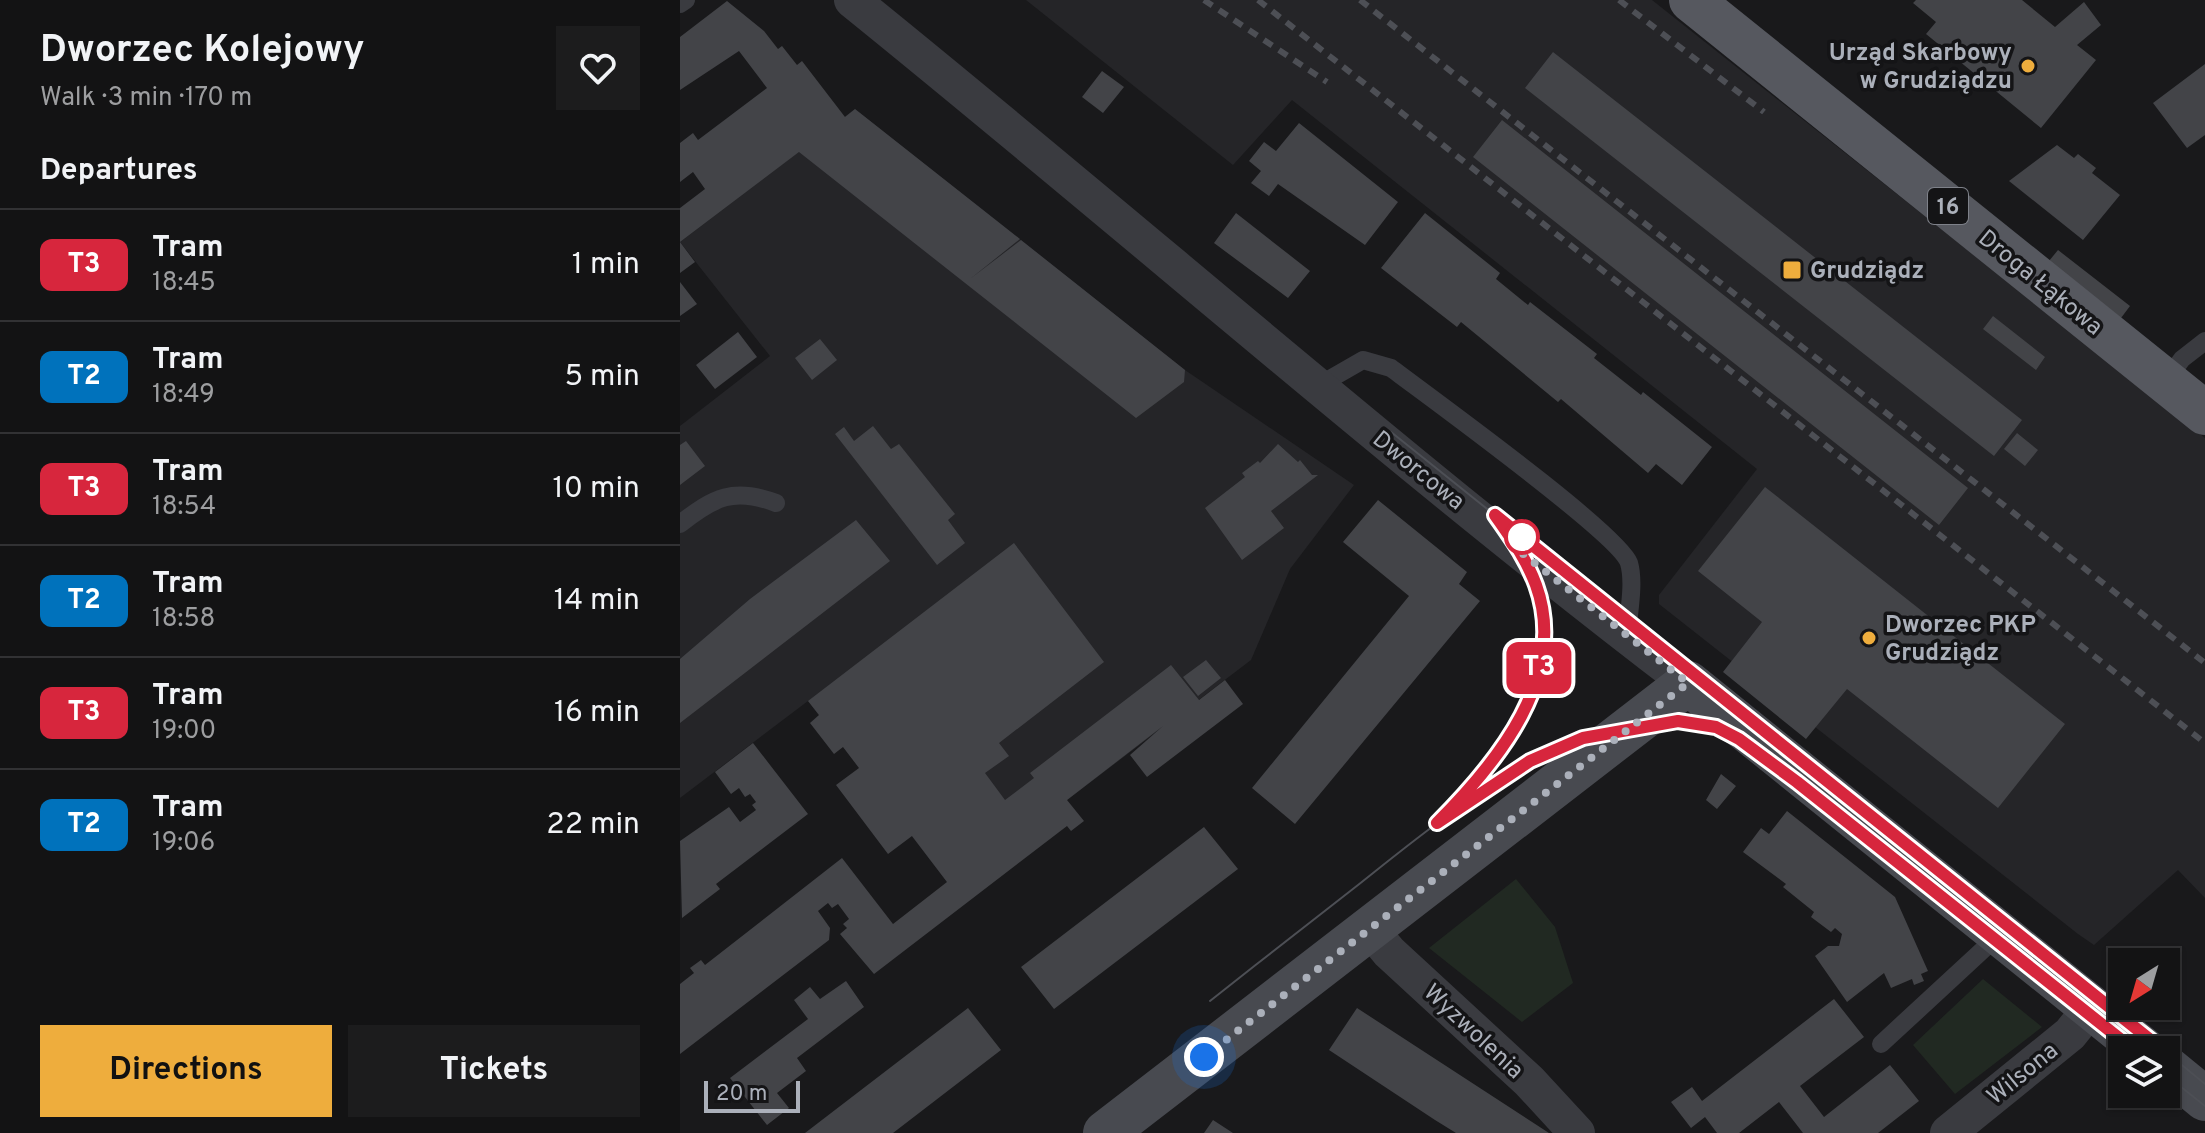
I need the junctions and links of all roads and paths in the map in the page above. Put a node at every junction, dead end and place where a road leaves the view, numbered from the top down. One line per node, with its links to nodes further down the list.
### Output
1 (686, 0): 4 (lane)
2 (852, 0): 7 (street, Dworcowa)
3 (1691, 0): 6 (main road, Droga Łąkowa / 16)
4 (680, 4)
5 (2205, 341): 6 (lane)
6 (2166, 381): 8 (main road, Droga Łąkowa / 16)
7 (1316, 387): 11 (street, Dworcowa); 11 (lane)
8 (2205, 413)
9 (776, 503): 10 (lane)
10 (680, 524)
11 (1627, 637): 12 (street, Dworcowa)
12 (1688, 683): 13 (street); 14 (street, Dworcowa)
13 (1370, 929): 20 (street); 21 (street, Wyzwolenia)
14 (2000, 934): 15 (street, Dworcowa); 17 (lane)
15 (2091, 1008): 16 (street, Dworcowa); 22 (street, Wilsona)
16 (2126, 1036)
17 (1881, 1044)
18 (2180, 1078): 19 (street)
19 (2205, 1099)
20 (1105, 1133)
21 (1577, 1133)
22 (1948, 1133)

